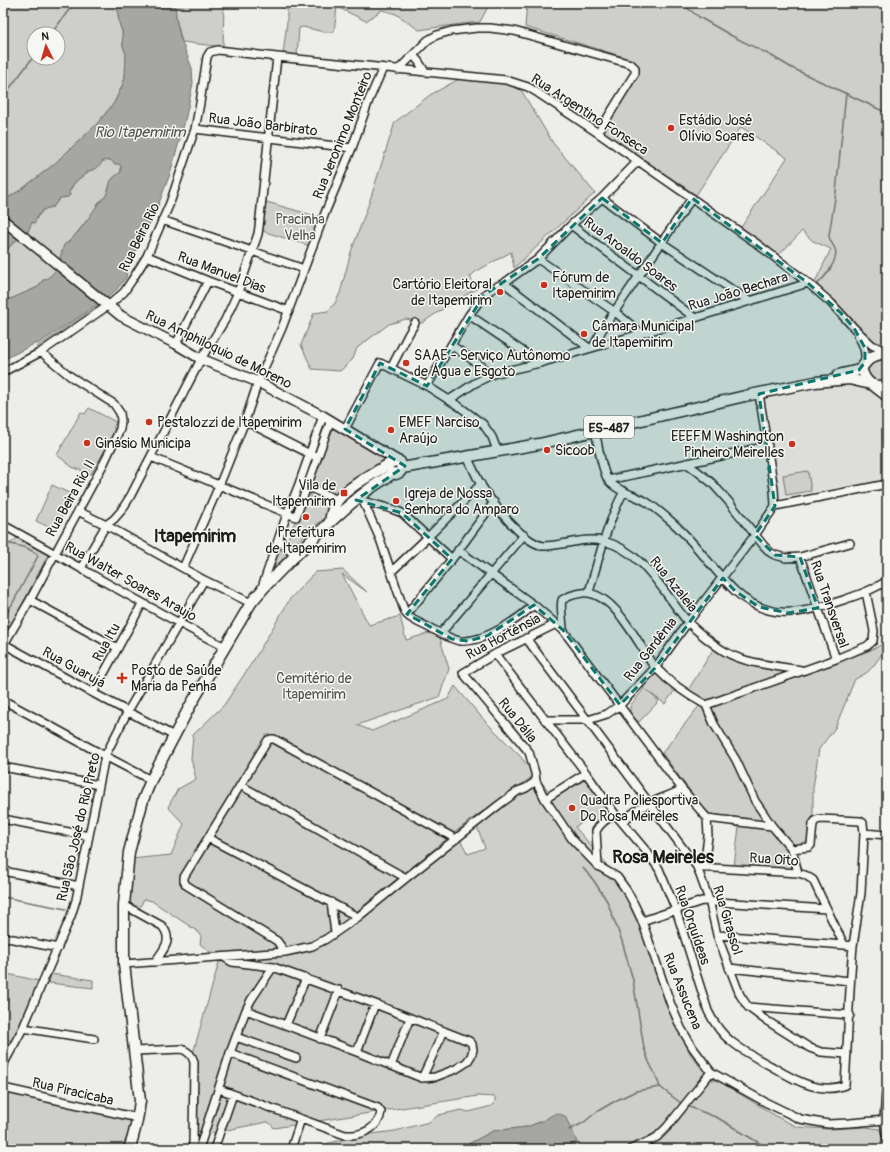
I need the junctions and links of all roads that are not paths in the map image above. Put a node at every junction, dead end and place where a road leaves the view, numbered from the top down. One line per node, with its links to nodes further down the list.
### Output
1 (210, 52): 3 (street, Rua Argentino Fonseca); 7 (street, Rua Beira Rio)
2 (413, 55): 5 (street); 6 (street); 8 (street)
3 (277, 57): 4 (street, Rua Argentino Fonseca); 9 (street)
4 (383, 68): 5 (street, Rua Argentino Fonseca); 10 (street, Rua Jeronimo Monteiro)
5 (398, 70): 6 (street, Rua Argentino Fonseca)
6 (425, 72): 8 (street, Rua Argentino Fonseca)
7 (195, 130): 9 (street, Rua João Barbirato); 15 (street, Rua Beira Rio)
8 (598, 133): 11 (street, Rua Argentino Fonseca)
9 (269, 138): 10 (street, Rua João Barbirato); 18 (street)
10 (352, 148): 21 (street, Rua Jeronimo Monteiro)
11 (638, 160): 12 (street); 13 (street, Rua Argentino Fonseca)
12 (602, 198): 16 (street); 17 (street)
13 (692, 198): 17 (street); 25 (street, Rua Argentino Fonseca)
14 (3, 220): 28 (main road, Rua Amphiloquio de Moreno)
15 (162, 220): 18 (street); 19 (street, Rua Beira Rio)
16 (571, 225): 20 (street); 22 (street, Rua Aroaldo Soares)
17 (662, 243): 22 (street); 27 (street)
18 (252, 251): 21 (street); 26 (street)
19 (146, 256): 23 (street, Rua Manuel Dias); 28 (street, Rua Beira Rio)
20 (538, 259): 24 (street); 30 (street)
21 (304, 269): 29 (street, Rua Jeronimo Monteiro)
22 (639, 277): 30 (street); 32 (street, Rua Aroaldo Soares)
23 (208, 281): 26 (street, Rua Manuel Dias); 36 (street)
24 (504, 283): 31 (street); 38 (street)
25 (808, 283): 27 (street, Rua João Bechara); 34 (street, Rua Argentino Fonseca)
26 (238, 292): 29 (street, Rua Manuel Dias); 41 (street)
27 (749, 301): 32 (street, Rua João Bechara)
28 (107, 304): 36 (main road, Rua Amphiloquio de Moreno); 39 (street, Rua Beira Rio)
29 (289, 311): 47 (street, Rua Jeronimo Monteiro)
30 (615, 312): 35 (street); 38 (street)
31 (469, 315): 37 (street); 42 (street)
32 (695, 318): 35 (street, Rua João Bechara)
33 (415, 323): 44 (street)
34 (854, 328): 40 (street); 43 (street)
35 (641, 333): 38 (street, Rua João Bechara)
36 (176, 344): 41 (main road, Rua Amphiloquio de Moreno)
37 (451, 345): 46 (street); 51 (street)
38 (591, 348): 42 (street, Rua João Bechara)
39 (42, 352): 45 (street, Rua Beira Rio); 78 (street, Rua Beira Rio II)
40 (887, 352): 43 (main road, ES-487)
41 (201, 359): 47 (main road, Rua Amphiloquio de Moreno); 62 (street)
42 (540, 363): 46 (street, Rua João Bechara)
43 (862, 367): 48 (main road, ES-487); 49 (main road)
44 (391, 368): 51 (street); 57 (street)
45 (3, 372)
46 (493, 374): 54 (street, Rua João Bechara)
47 (258, 382): 55 (main road, Rua Amphiloquio de Moreno); 56 (street, Rua Jeronimo Monteiro)
48 (815, 382): 49 (main road, ES-487); 52 (main road, ES-487)
49 (872, 384): 50 (main road, ES-487); 53 (main road)
50 (887, 385)
51 (427, 386): 54 (street)
52 (759, 394): 58 (main road, ES-487); 59 (street)
53 (887, 397)
54 (449, 400): 60 (street)
55 (327, 418): 57 (main road, Rua Amphiloquio de Moreno); 61 (street); 64 (street)
56 (245, 421): 61 (street); 71 (street, Rua Jeronimo Monteiro)
57 (345, 429): 66 (main road, Rua Amphiloquio de Moreno)
58 (595, 430): 60 (main road, ES-487); 67 (street)
59 (768, 446): 65 (street); 77 (street)
60 (497, 450): 63 (main road, ES-487)
61 (310, 454): 64 (street); 68 (street)
62 (151, 457): 71 (street); 82 (street)
63 (467, 457): 66 (main road, ES-487); 69 (street, Rua Azaleia)
64 (317, 458): 72 (street)
65 (686, 463): 67 (street); 84 (street)
66 (396, 467): 74 (main road); 75 (main road)
67 (608, 480): 73 (street)
68 (300, 484): 72 (street); 79 (street)
69 (481, 484): 76 (street, Rua Azaleia); 85 (street)
70 (887, 484): 77 (street)
71 (219, 486): 79 (street); 95 (street, Rua Jeronimo Monteiro)
72 (308, 487): 74 (street); 79 (street)
73 (624, 492): 87 (street); 98 (street)
74 (338, 500): 80 (main road)
75 (359, 501): 80 (main road); 85 (street); 96 (street)
76 (494, 502): 83 (street, Rua Azaleia); 89 (street)
77 (775, 506): 84 (street, Rua Gardênia)
78 (78, 511): 82 (street); 90 (street, Rua Beira Rio II)
79 (287, 514): 86 (street)
80 (330, 522): 91 (main road)
81 (3, 525): 90 (street, Rua Walter Soares Araujo)
82 (106, 525): 94 (street); 95 (street)
83 (524, 535): 87 (street, Rua Azaleia); 97 (street)
84 (755, 535): 92 (street); 98 (street, Rua Gardênia)
85 (428, 537): 93 (street); 96 (street)
86 (279, 539): 91 (street); 101 (street)
87 (604, 542): 102 (street); 110 (street, Rua Azaleia)
88 (850, 543): 92 (street)
89 (458, 550): 93 (street); 97 (street)
90 (55, 554): 94 (street, Rua Walter Soares Araujo); 104 (street, Rua Beira Rio II)
91 (295, 556): 101 (main road)
92 (800, 557): 108 (street, Rua Transversal)
93 (452, 559): 109 (street)
94 (81, 568): 106 (street, Rua Walter Soares Araujo)
95 (183, 568): 99 (street)
96 (391, 572): 109 (street)
97 (492, 574): 107 (street); 114 (street)
98 (723, 578): 108 (street); 110 (street, Rua Gardênia)
99 (204, 580): 105 (street); 111 (street, Rua São José do Rio Preto)
100 (887, 581): 103 (street)
101 (262, 589): 105 (main road)
102 (589, 592): 113 (street); 121 (street)
103 (866, 592): 108 (street); 120 (street)
104 (30, 600): 116 (street, Rua Beira Rio II); 118 (street)
105 (251, 603): 117 (main road)
106 (142, 604): 111 (street, Rua Walter Soares Araujo); 118 (street, Rua Itu)
107 (534, 605): 112 (street); 114 (street)
108 (818, 608): 120 (street, Rua Transversal)
109 (407, 614): 114 (street)
110 (688, 622): 121 (street, Rua Gardênia); 122 (street, Rua Azaleia)
111 (178, 623): 117 (street, Rua Walter Soares Araujo); 128 (street, Rua São José do Rio Preto)
112 (556, 624): 113 (street); 115 (street, Rua Hortênsia)
113 (563, 630): 126 (street)
114 (441, 633)
115 (526, 638): 119 (street, Rua Hortênsia); 130 (street, Rua Girassol)
116 (4, 645): 124 (street, Rua Guarujá)
117 (225, 647): 131 (main road)
118 (118, 648): 124 (street, Rua Itu)
119 (495, 654): 123 (street, Rua Hortênsia); 129 (street, Rua Orquídeas)
120 (836, 659): 122 (street)
121 (655, 668): 126 (street, Rua Gardênia); 127 (street)
122 (802, 670): 127 (street)
123 (463, 673): 136 (street, Rua Dália)
124 (93, 693): 128 (street, Rua Guarujá)
125 (3, 700): 132 (street)
126 (620, 705): 130 (street, Rua Gardênia); 139 (street)
127 (706, 705): 146 (street)
128 (128, 711): 131 (street, Rua Guarujá); 132 (street, Rua São José do Rio Preto)
129 (545, 720): 130 (street, Rua Gardênia); 134 (street, Rua Orquídeas)
130 (588, 720): 141 (street, Rua Girassol)
131 (174, 736): 135 (main road)
132 (105, 756): 135 (street); 138 (street, Rua São José do Rio Preto)
133 (3, 767): 138 (street)
134 (586, 773): 140 (street); 142 (street, Rua Orquídeas)
135 (151, 780): 161 (main road)
136 (536, 781): 140 (street, Rua Dália); 151 (street)
137 (240, 785): 150 (street); 151 (street); 157 (street)
138 (99, 786): 148 (street, Rua São José do Rio Preto)
139 (682, 789): 141 (street); 143 (street)
140 (545, 799): 153 (street, Rua Dália)
141 (649, 803): 145 (street); 154 (street, Rua Girassol)
142 (615, 814): 145 (street, Rua Orquídeas); 153 (street)
143 (707, 818): 146 (street); 154 (street)
144 (3, 819): 148 (street)
145 (622, 822): 163 (street, Rua Orquídeas)
146 (772, 826): 152 (street)
147 (864, 833): 149 (street); 152 (street); 170 (street)
148 (89, 836): 158 (street, Rua São José do Rio Preto)
149 (887, 836)
150 (208, 838): 160 (street); 172 (street)
151 (456, 839): 157 (street)
152 (792, 849): 156 (street)
153 (598, 866): 165 (street, Rua Assucena)
154 (701, 868): 156 (street, Rua Oito); 159 (street, Rua Girassol)
155 (3, 871): 158 (street)
156 (798, 874): 162 (street, Rua Oito)
157 (406, 878): 164 (street)
158 (79, 886): 171 (street, Rua São José do Rio Preto)
159 (709, 900): 162 (street); 163 (street); 167 (street, Rua Girassol)
160 (331, 902): 164 (street); 166 (street)
161 (124, 904): 174 (street); 175 (main road)
162 (827, 909): 169 (street, Rua Oito)
163 (676, 910): 165 (street); 195 (street, Rua Orquídeas)
164 (358, 917): 166 (street)
165 (642, 921): 199 (street, Rua Assucena)
166 (335, 933): 172 (street)
167 (717, 934): 169 (street); 177 (street, Rua Girassol)
168 (3, 937): 171 (street)
169 (844, 945): 170 (street)
170 (853, 946): 179 (street)
171 (58, 948): 187 (street, Rua São José do Rio Preto)
172 (285, 952): 173 (street)
173 (224, 957): 174 (street); 176 (street)
174 (155, 962): 175 (street)
175 (124, 964): 192 (main road)
176 (273, 967): 178 (street); 183 (street)
177 (729, 968): 179 (street); 182 (street, Rua Girassol)
178 (306, 978): 180 (street); 186 (street)
179 (850, 981): 184 (street)
180 (339, 990): 181 (street); 191 (street)
181 (375, 1004): 185 (street); 193 (street)
182 (748, 1007): 184 (street); 195 (street, Rua Girassol)
183 (246, 1010): 186 (street); 189 (street)
184 (850, 1015): 195 (street)
185 (410, 1018): 188 (street); 198 (street)
186 (286, 1025): 191 (street)
187 (23, 1028): 190 (street); 197 (street, Rua São José do Rio Preto)
188 (444, 1031): 200 (street); 200 (street)
189 (236, 1037): 194 (street); 196 (street)
190 (94, 1039)
191 (320, 1039): 193 (street)
192 (134, 1051): 205 (main road); 208 (street)
193 (357, 1052): 198 (street)
194 (230, 1053): 202 (street); 206 (street)
195 (847, 1054)
196 (296, 1058)
197 (3, 1066)
198 (391, 1066): 200 (street)
199 (711, 1072): 207 (street, Rua Assucena); 213 (street)
200 (422, 1078)
201 (3, 1088): 205 (street, Rua Piracicaba)
202 (219, 1089): 204 (street); 210 (street)
203 (887, 1092): 207 (main road)
204 (233, 1094): 206 (street); 211 (street)
205 (138, 1118): 209 (main road)
206 (301, 1118): 212 (street)
207 (886, 1127)
208 (193, 1147)
209 (129, 1149)
210 (200, 1149)
211 (214, 1149)
212 (291, 1149)
213 (631, 1149)

